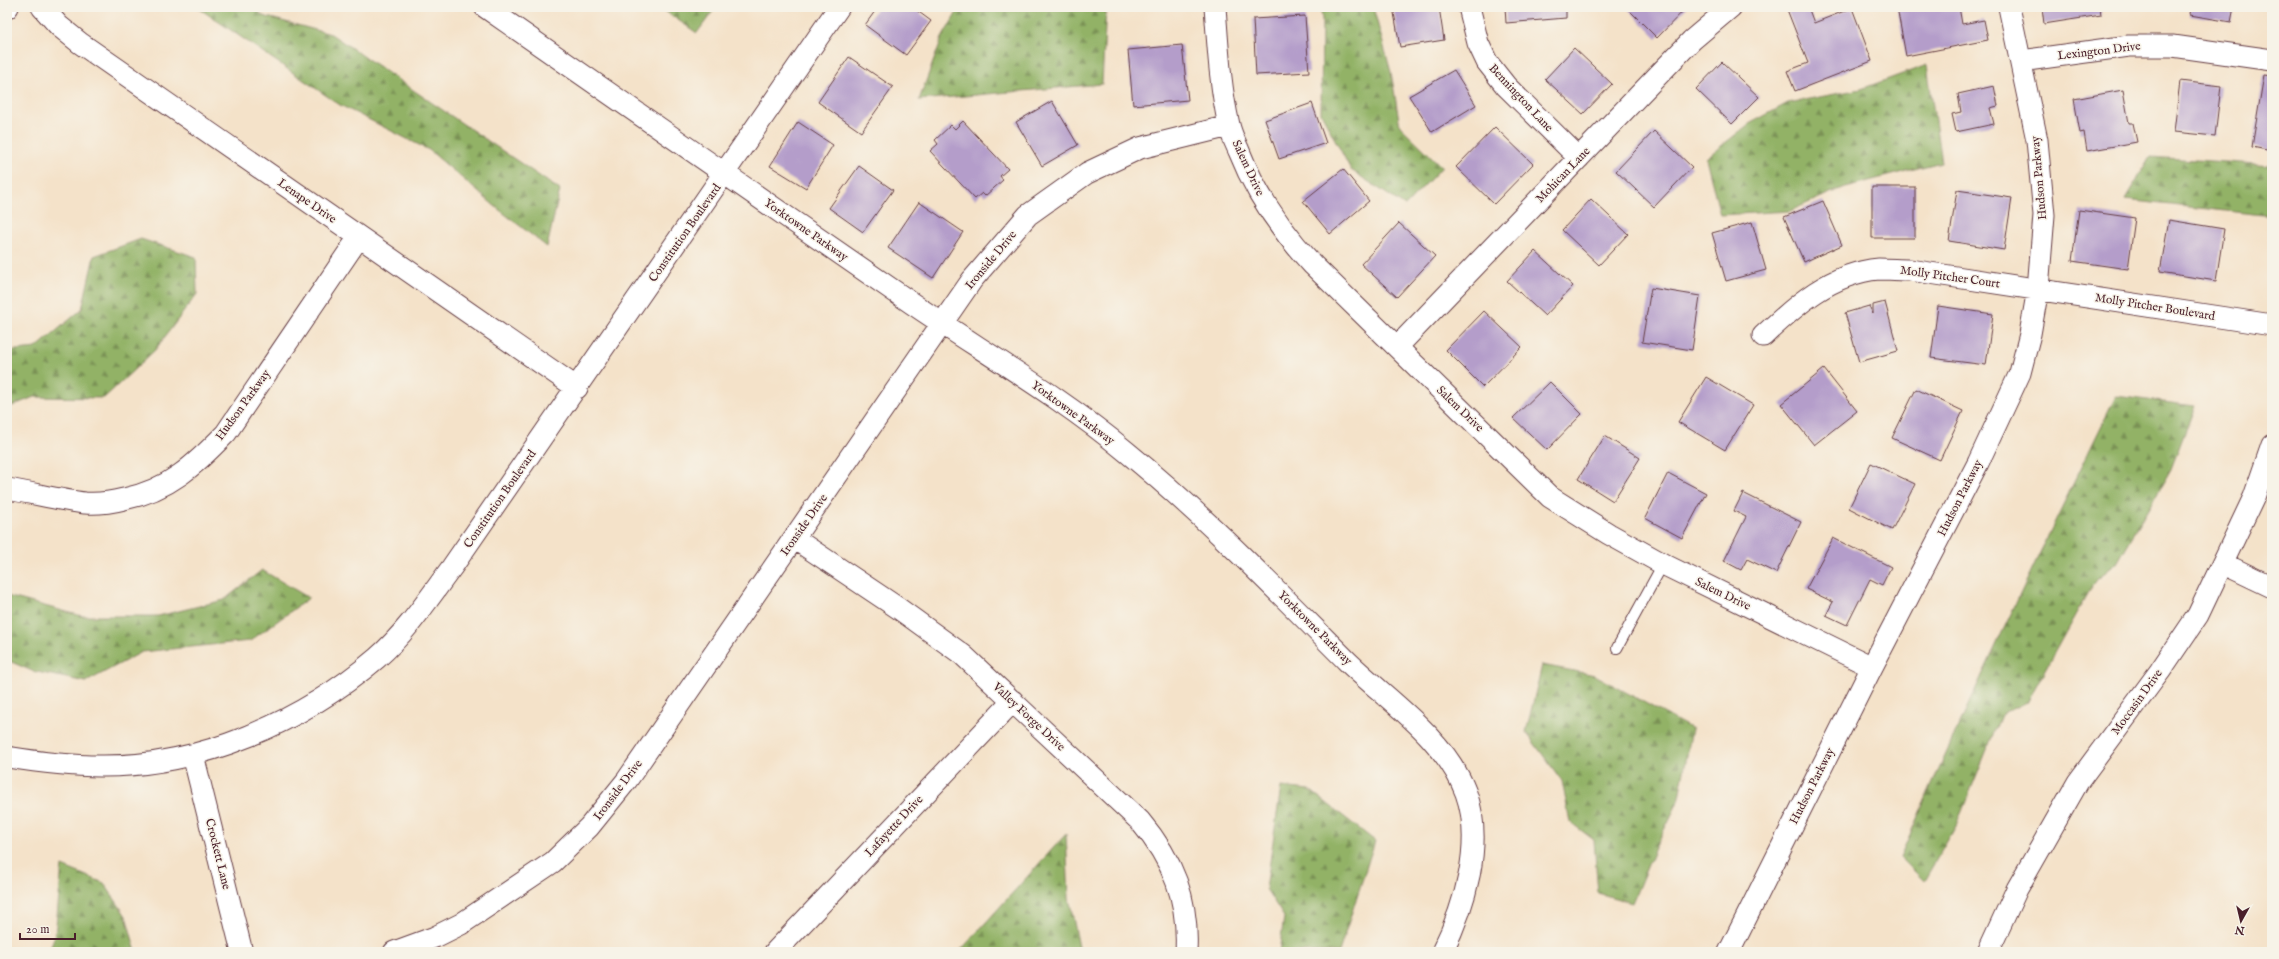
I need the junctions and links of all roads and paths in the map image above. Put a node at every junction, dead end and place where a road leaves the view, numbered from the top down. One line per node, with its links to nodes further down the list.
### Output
1 (42, 7): 13 (street, Lenape Drive)
2 (485, 7): 12 (street, Yorktowne Parkway)
3 (839, 7): 12 (street, Constitution Boulevard)
4 (1215, 7): 10 (street, Salem Drive)
5 (1469, 7): 11 (street, Bennington Lane)
6 (1731, 7): 11 (street, Mohican Lane)
7 (2009, 7): 9 (street, Hudson Parkway)
8 (2272, 60): 9 (street, Lexington Drive)
9 (2021, 61): 14 (street, Hudson Parkway)
10 (1229, 126): 15 (street, Ironside Drive); 18 (street, Salem Drive)
11 (1579, 158): 18 (street, Mohican Lane)
12 (726, 174): 15 (street, Yorktowne Parkway); 19 (street, Constitution Boulevard)
13 (359, 237): 19 (street, Lenape Drive); 21 (street, Hudson Parkway)
14 (2038, 289): 16 (street, Molly Pitcher Boulevard); 17 (street, Molly Pitcher Court); 27 (street, Hudson Parkway)
15 (942, 324): 22 (street, Ironside Drive); 35 (street, Yorktowne Parkway)
16 (2272, 325)
17 (1763, 336)
18 (1397, 348): 23 (street, Salem Drive)
19 (577, 388): 29 (street, Constitution Boulevard)
20 (2272, 444): 24 (street, Moccasin Drive)
21 (7, 488)
22 (794, 539): 28 (street, Valley Forge Drive); 32 (street, Ironside Drive)
23 (1662, 564): 26 (lane); 27 (street, Salem Drive)
24 (2224, 564): 25 (street); 37 (street, Moccasin Drive)
25 (2272, 587)
26 (1618, 648)
27 (1872, 667): 36 (street, Hudson Parkway)
28 (1013, 701): 33 (street, Lafayette Drive); 34 (street, Valley Forge Drive)
29 (194, 755): 30 (street, Constitution Boulevard); 31 (street, Crockett Lane)
30 (7, 758)
31 (242, 952)
32 (394, 952)
33 (775, 952)
34 (1186, 952)
35 (1442, 952)
36 (1729, 952)
37 (1988, 952)

